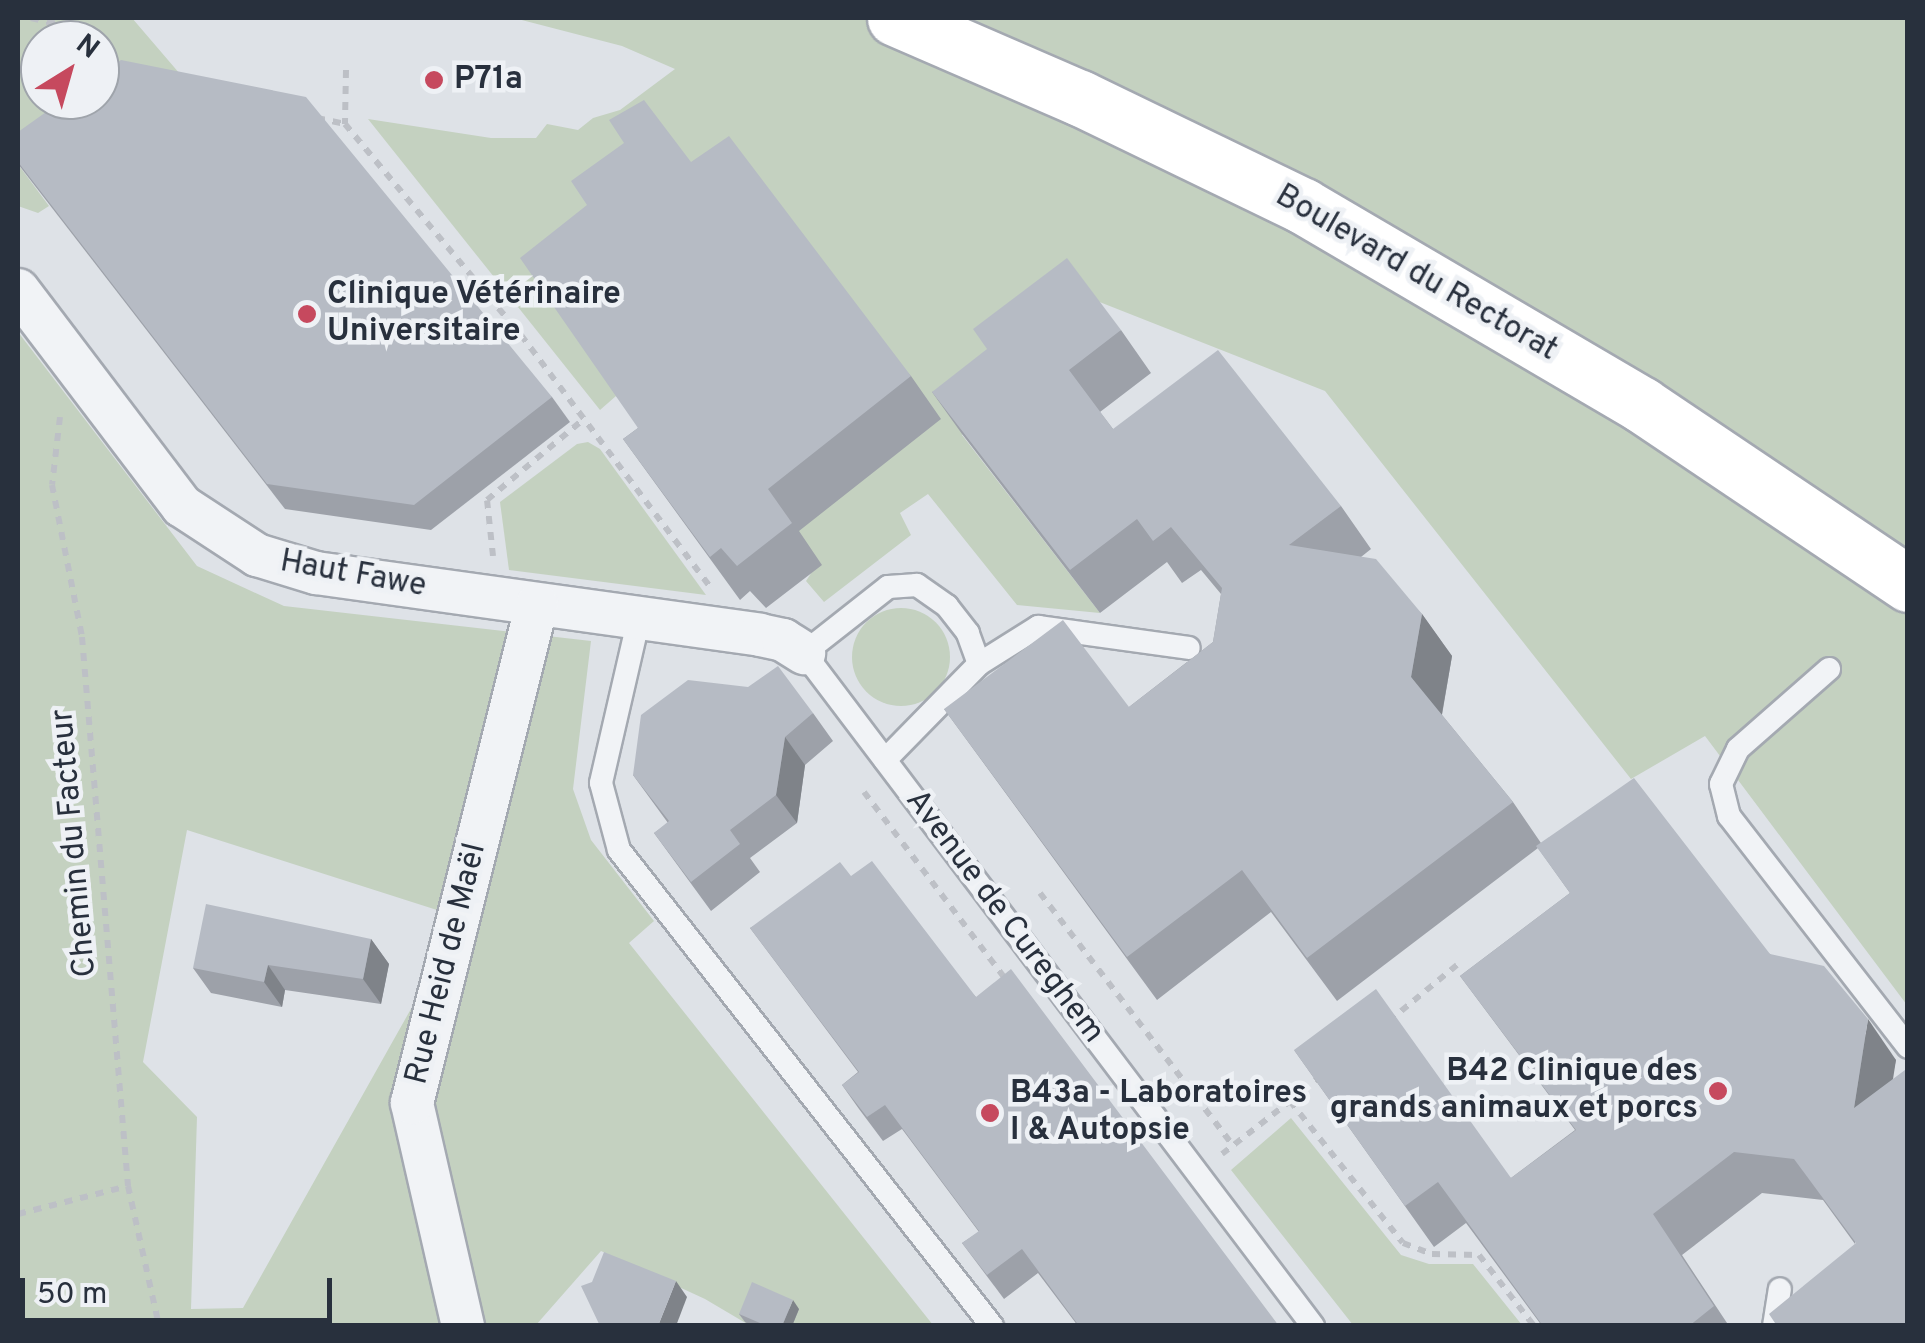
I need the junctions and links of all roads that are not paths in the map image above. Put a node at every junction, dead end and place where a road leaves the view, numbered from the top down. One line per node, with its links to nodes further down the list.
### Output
1 (895, 18): 3 (main road, Boulevard du Rectorat)
2 (18, 290): 4 (street, Haut Fawe)
3 (1908, 584)
4 (517, 602): 5 (street, Haut Fawe); 13 (street, Rue Heid de Maël)
5 (639, 618): 7 (street, Haut Fawe); 14 (lane)
6 (1188, 648): 8 (lane)
7 (804, 653): 8 (lane); 10 (lane, Avenue de Cureghem)
8 (979, 664): 10 (lane)
9 (1829, 669): 11 (lane)
10 (885, 760): 15 (lane, Avenue de Cureghem)
11 (1908, 1046)
12 (1780, 1289): 16 (lane)
13 (464, 1326)
14 (992, 1326)
15 (1313, 1326)
16 (1774, 1326)

